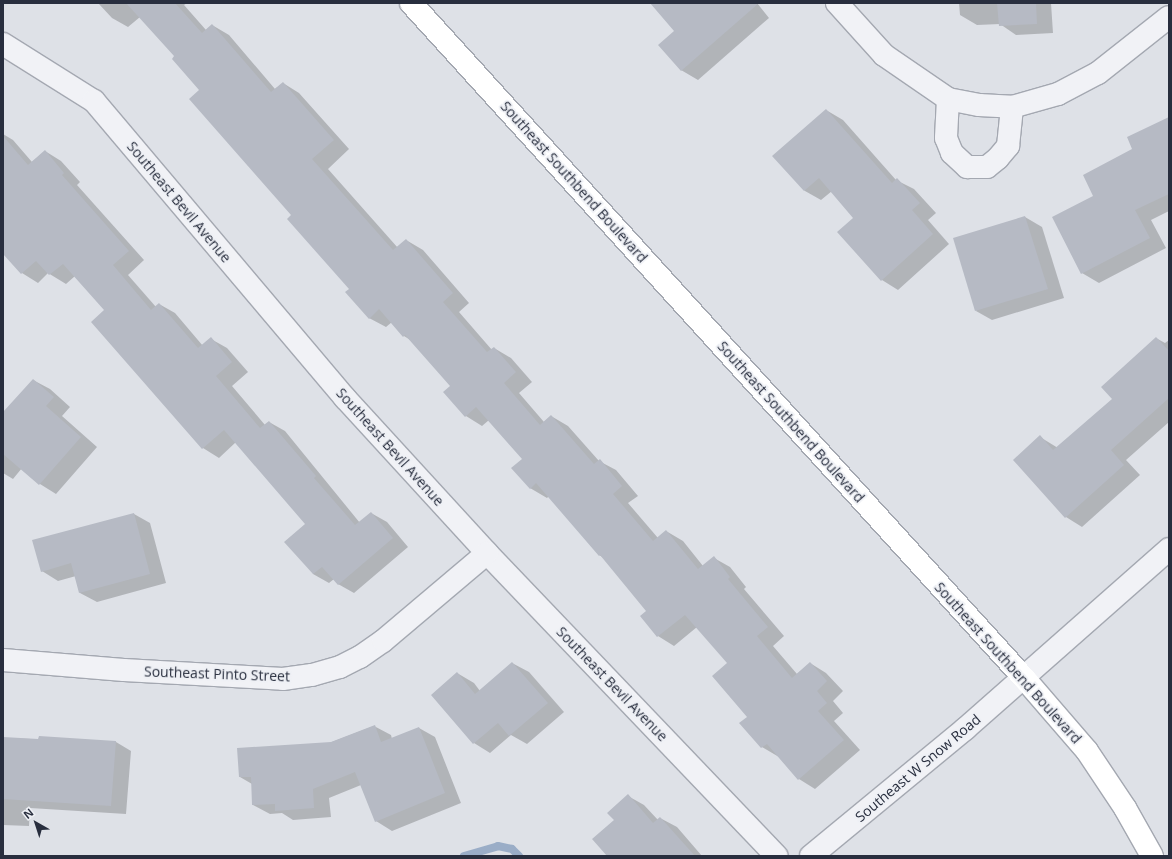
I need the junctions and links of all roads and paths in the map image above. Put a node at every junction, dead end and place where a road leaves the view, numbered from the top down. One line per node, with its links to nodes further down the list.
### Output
1 (411, 3): 10 (street, Southeast Southbend Boulevard)
2 (838, 3): 5 (street)
3 (1169, 17): 6 (street)
4 (3, 44): 8 (street, Southeast Bevil Avenue)
5 (948, 99): 6 (street); 6 (street)
6 (1012, 107)
7 (1169, 549): 10 (street, Southeast W Snow Road)
8 (487, 553): 9 (street, Southeast Pinto Street); 11 (street, Southeast Bevil Avenue)
9 (3, 660)
10 (1024, 678): 12 (street, Southeast W Snow Road); 13 (street, Southeast Southbend Boulevard)
11 (777, 856)
12 (811, 856)
13 (1152, 856)

